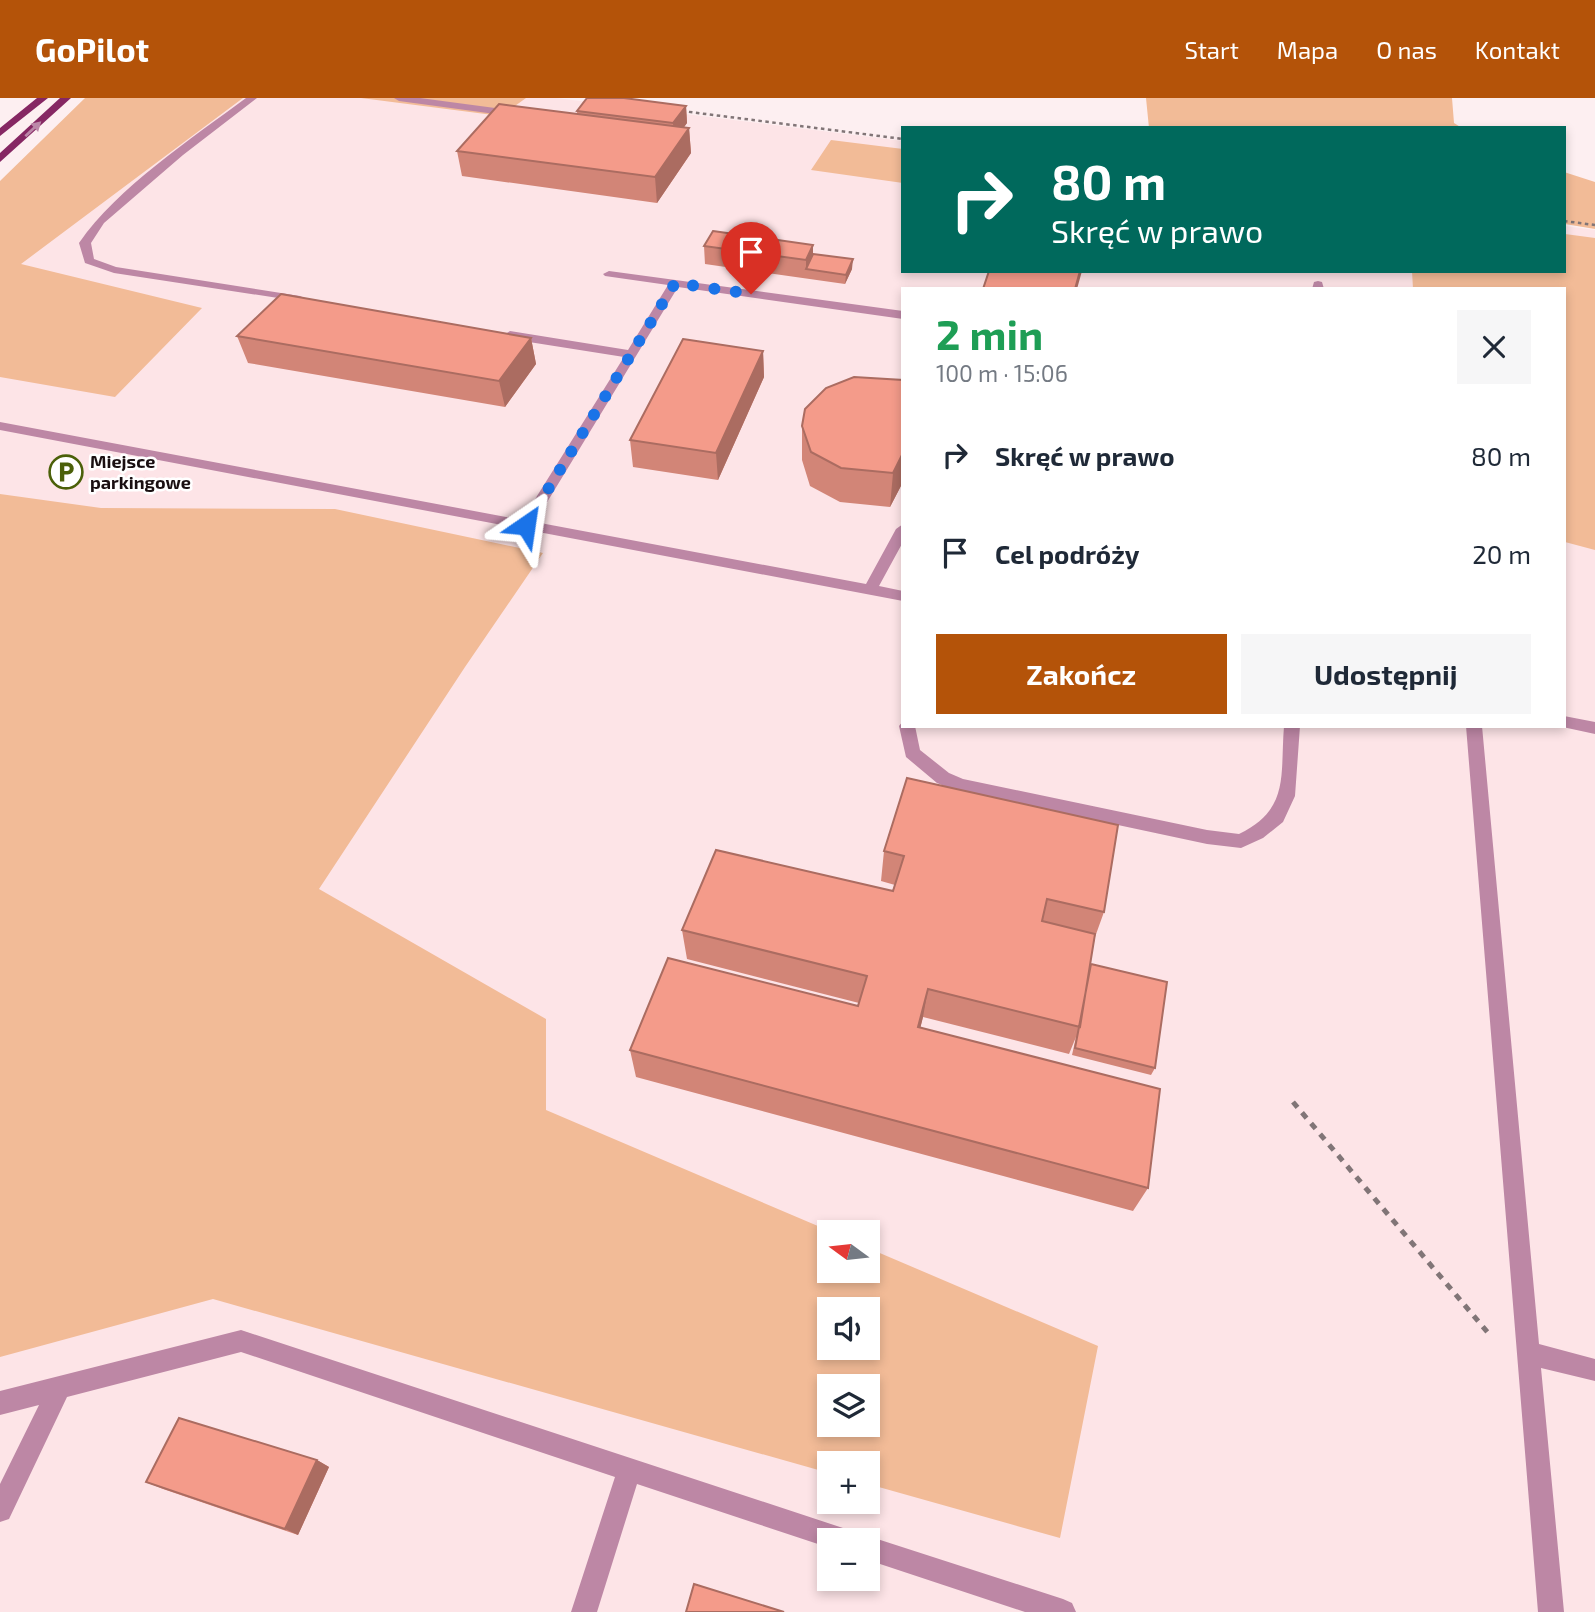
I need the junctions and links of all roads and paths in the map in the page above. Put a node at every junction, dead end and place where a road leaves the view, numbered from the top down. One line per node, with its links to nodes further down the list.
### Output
1 (43, 98): 7 (main road)
2 (66, 98): 9 (main road, one-way to 2)
3 (252, 98): 14 (lane)
4 (399, 98): 6 (lane)
5 (682, 111): 8 (path)
6 (528, 115)
7 (0, 132)
8 (901, 139)
9 (0, 159)
10 (1566, 221): 11 (path)
11 (1595, 225)
12 (609, 274): 13 (lane)
13 (675, 283): 15 (lane); 17 (lane)
14 (315, 303)
15 (901, 315)
16 (494, 332): 17 (lane)
17 (631, 355): 19 (lane)
18 (0, 426): 19 (lane)
19 (526, 525): 21 (lane)
20 (901, 533): 21 (lane)
21 (870, 590): 22 (lane)
22 (901, 596)
23 (1566, 722): 27 (lane)
24 (906, 728): 25 (lane)
25 (1293, 728)
26 (1474, 728): 29 (lane)
27 (1595, 729)
28 (1293, 1102): 29 (path)
29 (1528, 1353): 30 (lane); 39 (lane)
30 (1595, 1370)
31 (60, 1388): 32 (lane); 33 (lane); 34 (lane)
32 (0, 1403)
33 (629, 1470): 35 (lane); 37 (lane)
34 (0, 1510)
35 (817, 1531)
36 (880, 1552): 38 (lane)
37 (584, 1612)
38 (1063, 1612)
39 (1550, 1612)

